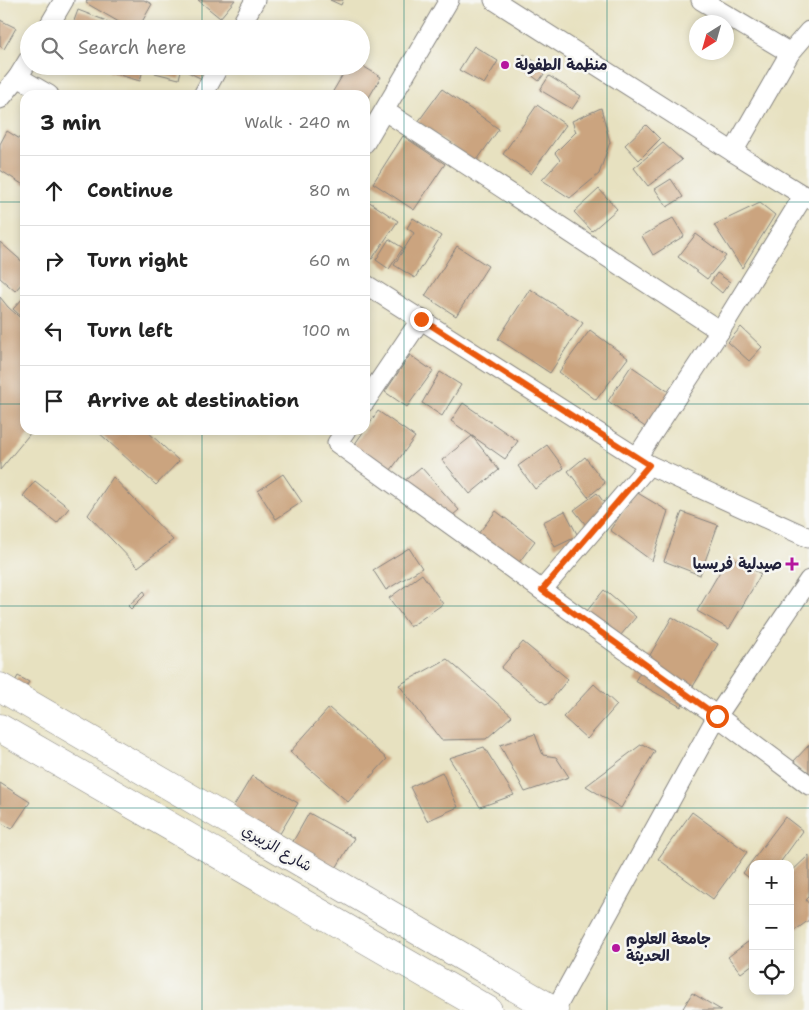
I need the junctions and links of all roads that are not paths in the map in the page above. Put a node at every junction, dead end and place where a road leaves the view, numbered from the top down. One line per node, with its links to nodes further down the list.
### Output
1 (64, 0): 6 (street)
2 (255, 0): 7 (street)
3 (450, 0): 16 (street)
4 (494, 0): 18 (street)
5 (701, 0): 9 (street)
6 (52, 20)
7 (244, 20)
8 (809, 31): 9 (street)
9 (790, 52): 18 (street)
10 (20, 74): 12 (street)
11 (214, 75): 14 (street)
12 (18, 77): 13 (street); 15 (street)
13 (40, 90)
14 (206, 90)
15 (0, 99)
16 (385, 111): 17 (street); 22 (street)
17 (370, 135)
18 (733, 152): 19 (street)
19 (806, 197): 22 (street)
20 (370, 287): 21 (street)
21 (421, 319): 23 (street); 25 (street)
22 (720, 331): 25 (street)
23 (370, 395)
24 (343, 435): 28 (street)
25 (643, 461): 26 (street); 28 (street)
26 (809, 538)
27 (809, 580): 30 (street)
28 (542, 590): 30 (street)
29 (0, 686): 34 (main road, شارع الزبيري)
30 (717, 716): 32 (street); 34 (street)
31 (0, 728): 33 (main road)
32 (809, 785)
33 (488, 1010)
34 (554, 1010)

